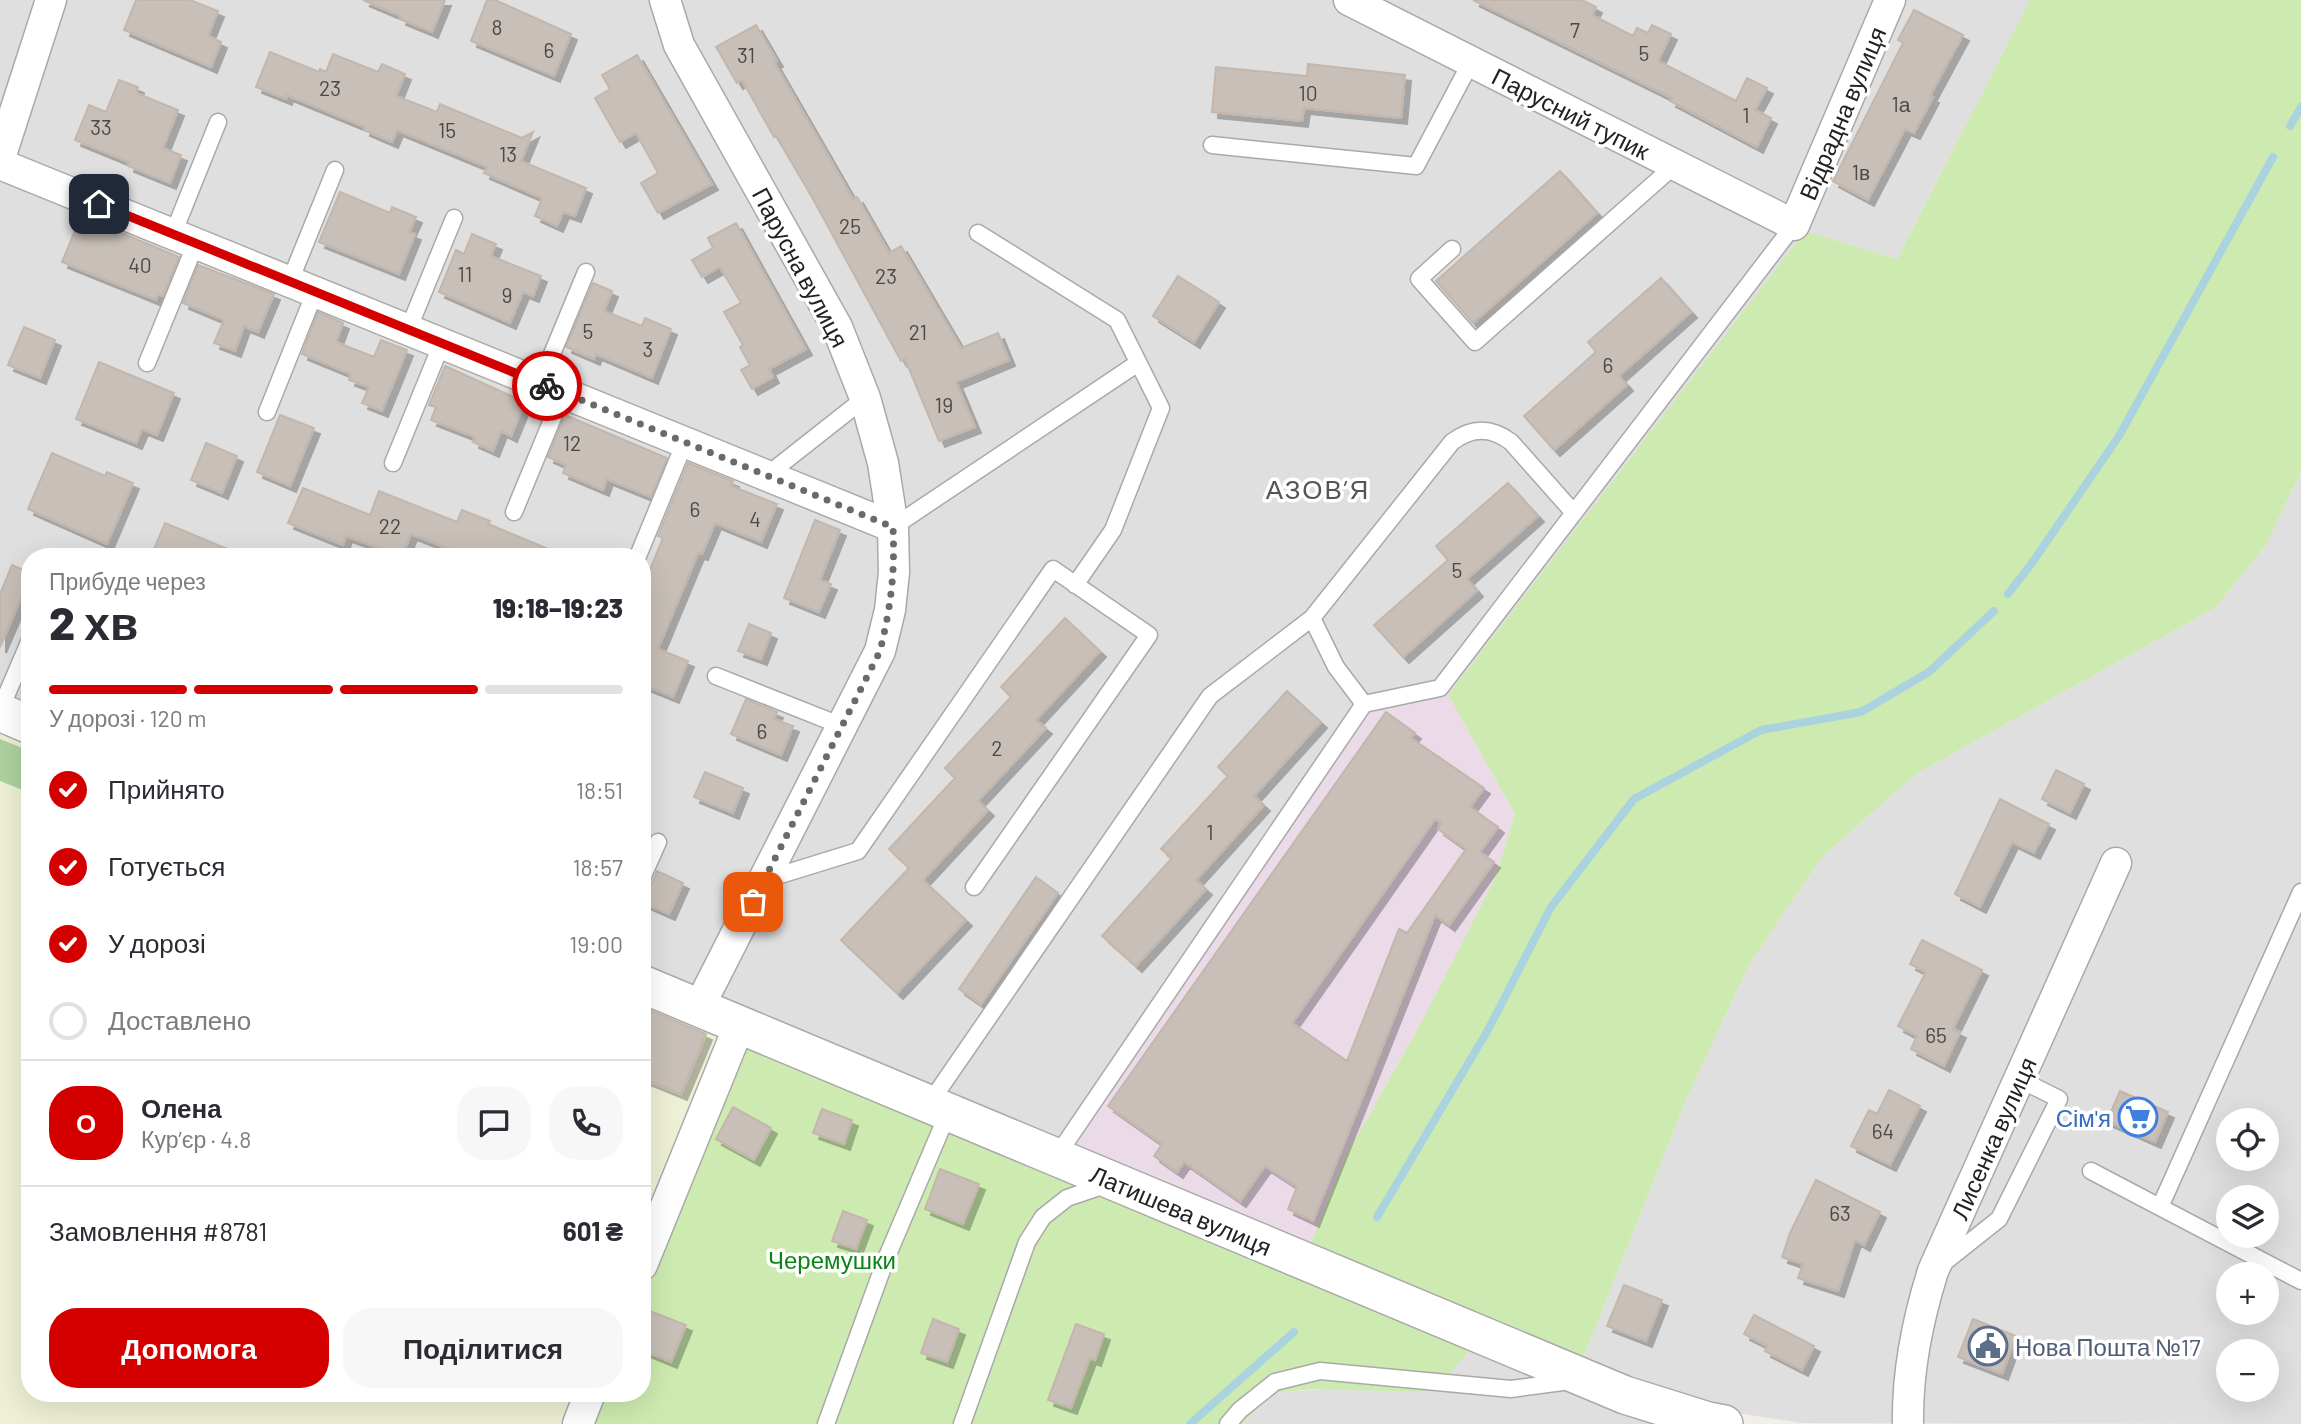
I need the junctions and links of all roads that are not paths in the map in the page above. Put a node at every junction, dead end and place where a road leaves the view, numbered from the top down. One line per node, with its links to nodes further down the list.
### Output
1 (51, 0): 8 (street)
2 (665, 0): 24 (street, Парусна вулиця)
3 (1349, 0): 5 (street, Парусний тупик)
4 (1890, 0): 13 (street, Відрадна вулиця)
5 (1471, 62): 7 (lane); 10 (street, Парусний тупик)
6 (218, 122): 15 (lane)
7 (1212, 145)
8 (0, 158)
9 (0, 164): 15 (street)
10 (1675, 165): 13 (street, Парусний тупик); 16 (lane)
11 (335, 170): 18 (lane)
12 (454, 218): 19 (lane)
13 (1794, 225): 30 (lane)
14 (978, 233): 22 (lane)
15 (184, 239): 18 (street); 21 (lane)
16 (1452, 249)
17 (586, 272): 23 (lane)
18 (302, 287): 19 (street); 25 (lane)
19 (408, 330): 20 (street)
20 (442, 343): 23 (street); 27 (lane)
21 (147, 363)
22 (1138, 363): 31 (lane); 33 (lane)
23 (552, 388): 26 (street); 29 (lane)
24 (865, 398): 28 (lane); 31 (street, Парусна вулиця)
25 (267, 412)
26 (685, 442): 28 (street); 32 (lane)
27 (393, 463)
28 (766, 475): 31 (street)
29 (514, 512)
30 (1574, 513): 34 (lane); 37 (lane)
31 (893, 527): 40 (street, Парусна вулиця)
32 (641, 548)
33 (1075, 584): 44 (lane); 45 (lane)
34 (1312, 618): 37 (lane); 51 (lane)
35 (21, 661): 38 (lane)
36 (716, 676): 40 (lane)
37 (1364, 704): 52 (lane)
38 (0, 711): 39 (street)
39 (21, 721)
40 (842, 726): 44 (street, Парусна вулиця)
41 (658, 842): 42 (lane)
42 (651, 858)
43 (2116, 863): 50 (street, Лисенка вулиця)
44 (764, 880): 48 (street, Парусна вулиця)
45 (974, 887)
46 (2301, 892): 55 (lane)
47 (651, 989): 48 (street, Латишева вулиця)
48 (698, 1009): 49 (street, Латишева вулиця)
49 (739, 1026): 51 (street, Латишева вулиця); 56 (street)
50 (2019, 1079): 57 (street, Лисенка вулиця); 57 (lane)
51 (939, 1109): 52 (street, Латишева вулиця); 62 (lane)
52 (1055, 1157): 54 (street, Латишева вулиця)
53 (2091, 1171): 55 (lane)
54 (1113, 1182): 59 (street, Латишева вулиця); 63 (lane)
55 (2160, 1207): 58 (lane)
56 (651, 1243)
57 (1933, 1271): 66 (street, Лисенка вулиця)
58 (2301, 1281)
59 (1587, 1379): 64 (lane); 65 (street, Латишева вулиця)
60 (587, 1402): 61 (street)
61 (578, 1424)
62 (826, 1424)
63 (962, 1424)
64 (1228, 1424)
65 (1724, 1424)
66 (1908, 1424)

